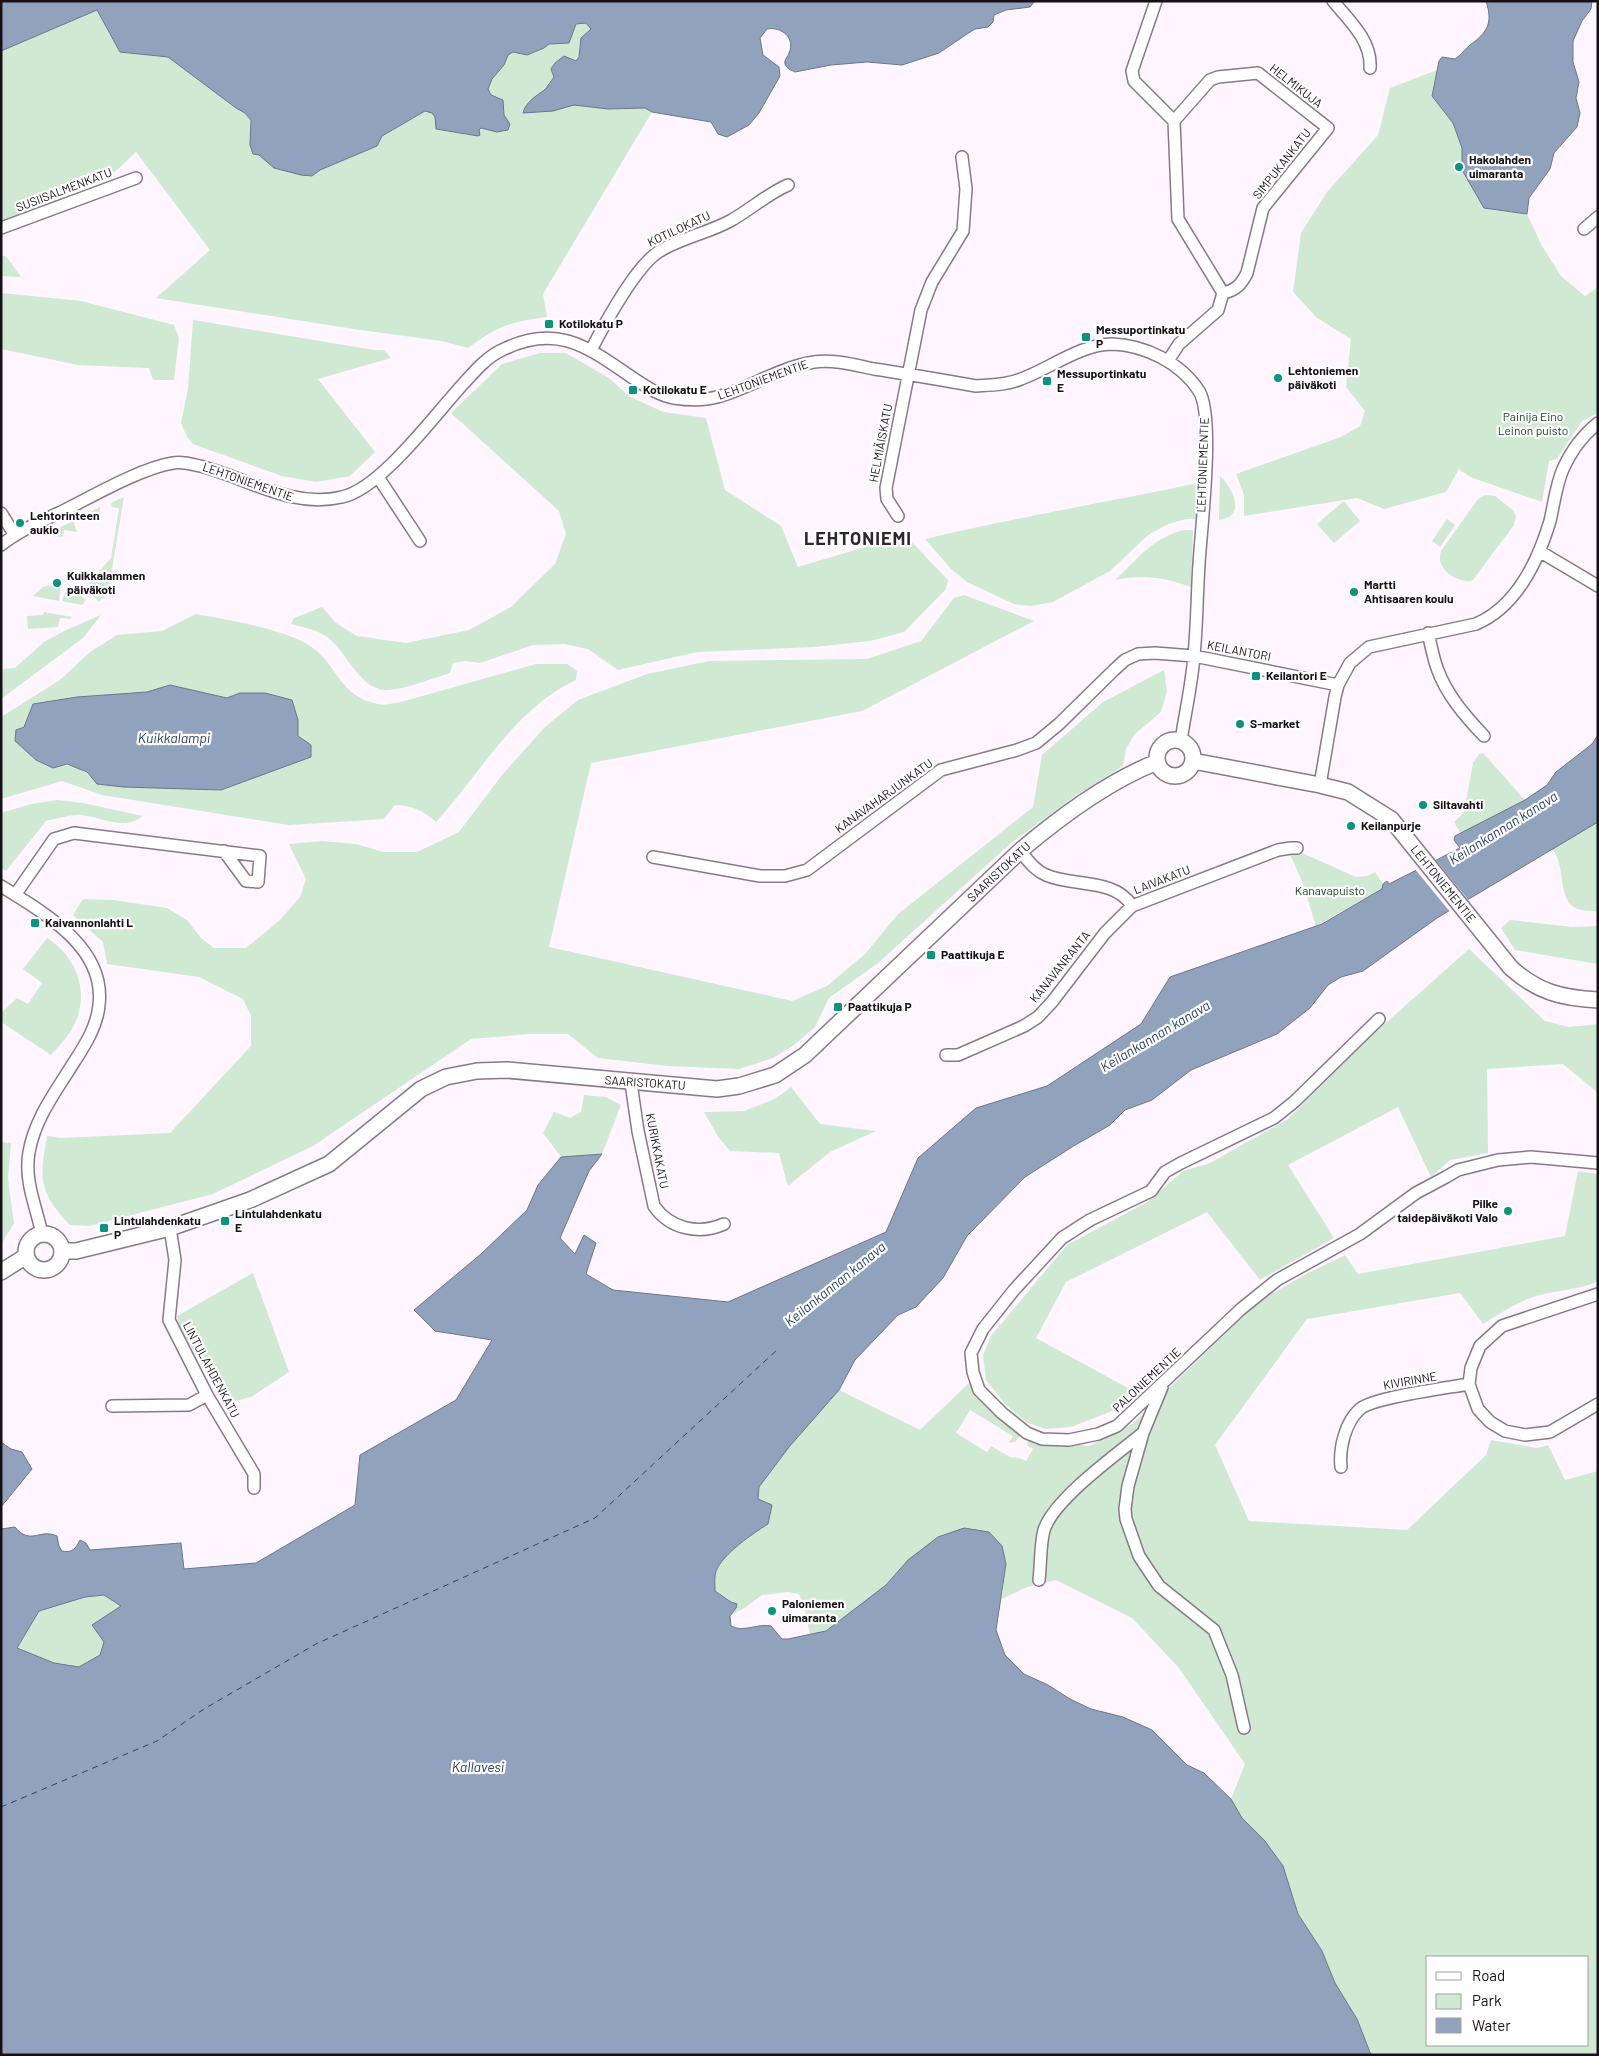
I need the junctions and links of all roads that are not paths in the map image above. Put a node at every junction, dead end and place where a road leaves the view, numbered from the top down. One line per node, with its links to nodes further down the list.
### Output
1 (1156, 1): 4 (street)
2 (1333, 1): 3 (street)
3 (1370, 68)
4 (1174, 121): 5 (street, HELMIKUJA); 12 (street)
5 (1328, 128): 12 (street, SIMPUKANKATU)
6 (962, 157): 15 (street, HELMIÄISKATU)
7 (136, 178): 10 (street, SUSIISALMENKATU)
8 (788, 185): 13 (street, KOTILOKATU)
9 (1598, 216): 11 (street)
10 (1, 228)
11 (1584, 229)
12 (1223, 293): 14 (street)
13 (591, 350): 15 (street, LEHTONIEMENTIE); 17 (street, LEHTONIEMENTIE)
14 (1168, 361): 15 (street, LEHTONIEMENTIE); 26 (street, LEHTONIEMENTIE)
15 (909, 374): 19 (street, HELMIÄISKATU)
16 (1598, 423): 23 (street)
17 (378, 477): 20 (street, LEHTONIEMENTIE); 21 (street)
18 (1, 513): 20 (street)
19 (898, 516)
20 (14, 534): 22 (street, LEHTONIEMENTIE)
21 (420, 541)
22 (1, 544)
23 (1540, 551): 24 (street); 25 (street)
24 (1598, 586)
25 (1428, 633): 27 (street); 28 (street)
26 (1194, 656): 27 (street, KEILANTORI); 29 (street, LEHTONIEMENTIE); 36 (street, KANAVAHARJUNKATU)
27 (1338, 685): 32 (street)
28 (1484, 736)
29 (1181, 741): 30 (main road); 31 (main road)
30 (1193, 761): 31 (main road); 32 (main road, LEHTONIEMENTIE)
31 (1158, 762): 35 (main road, SAARISTOKATU)
32 (1320, 785): 40 (main road, LEHTONIEMENTIE)
33 (1297, 848): 39 (street, LAIVAKATU)
34 (224, 851): 38 (street)
35 (1020, 851): 39 (street, LAIVAKATU); 43 (main road, SAARISTOKATU)
36 (652, 857)
37 (1, 886): 38 (street)
38 (15, 895): 47 (street)
39 (1132, 906): 42 (street, KANAVANRANTA)
40 (1598, 1000)
41 (1379, 1019): 52 (street, PALONIEMENTIE)
42 (946, 1055)
43 (631, 1082): 45 (street, KURIKKAKATU); 46 (main road, SAARISTOKATU)
44 (1598, 1163): 52 (street, PALONIEMENTIE)
45 (724, 1224)
46 (170, 1228): 48 (main road, SAARISTOKATU); 54 (street, LINTULAHDENKATU)
47 (42, 1234): 48 (main road); 49 (main road)
48 (62, 1251): 49 (main road)
49 (26, 1256): 50 (main road)
50 (1, 1272)
51 (1598, 1294): 53 (street)
52 (1164, 1383): 57 (street)
53 (1469, 1384): 55 (street); 58 (street, KIVIRINNE)
54 (207, 1395): 56 (street); 59 (street, LINTULAHDENKATU)
55 (1598, 1404)
56 (112, 1406)
57 (1143, 1433): 60 (street); 61 (street)
58 (1341, 1467)
59 (254, 1488)
60 (1039, 1580)
61 (1244, 1728)

